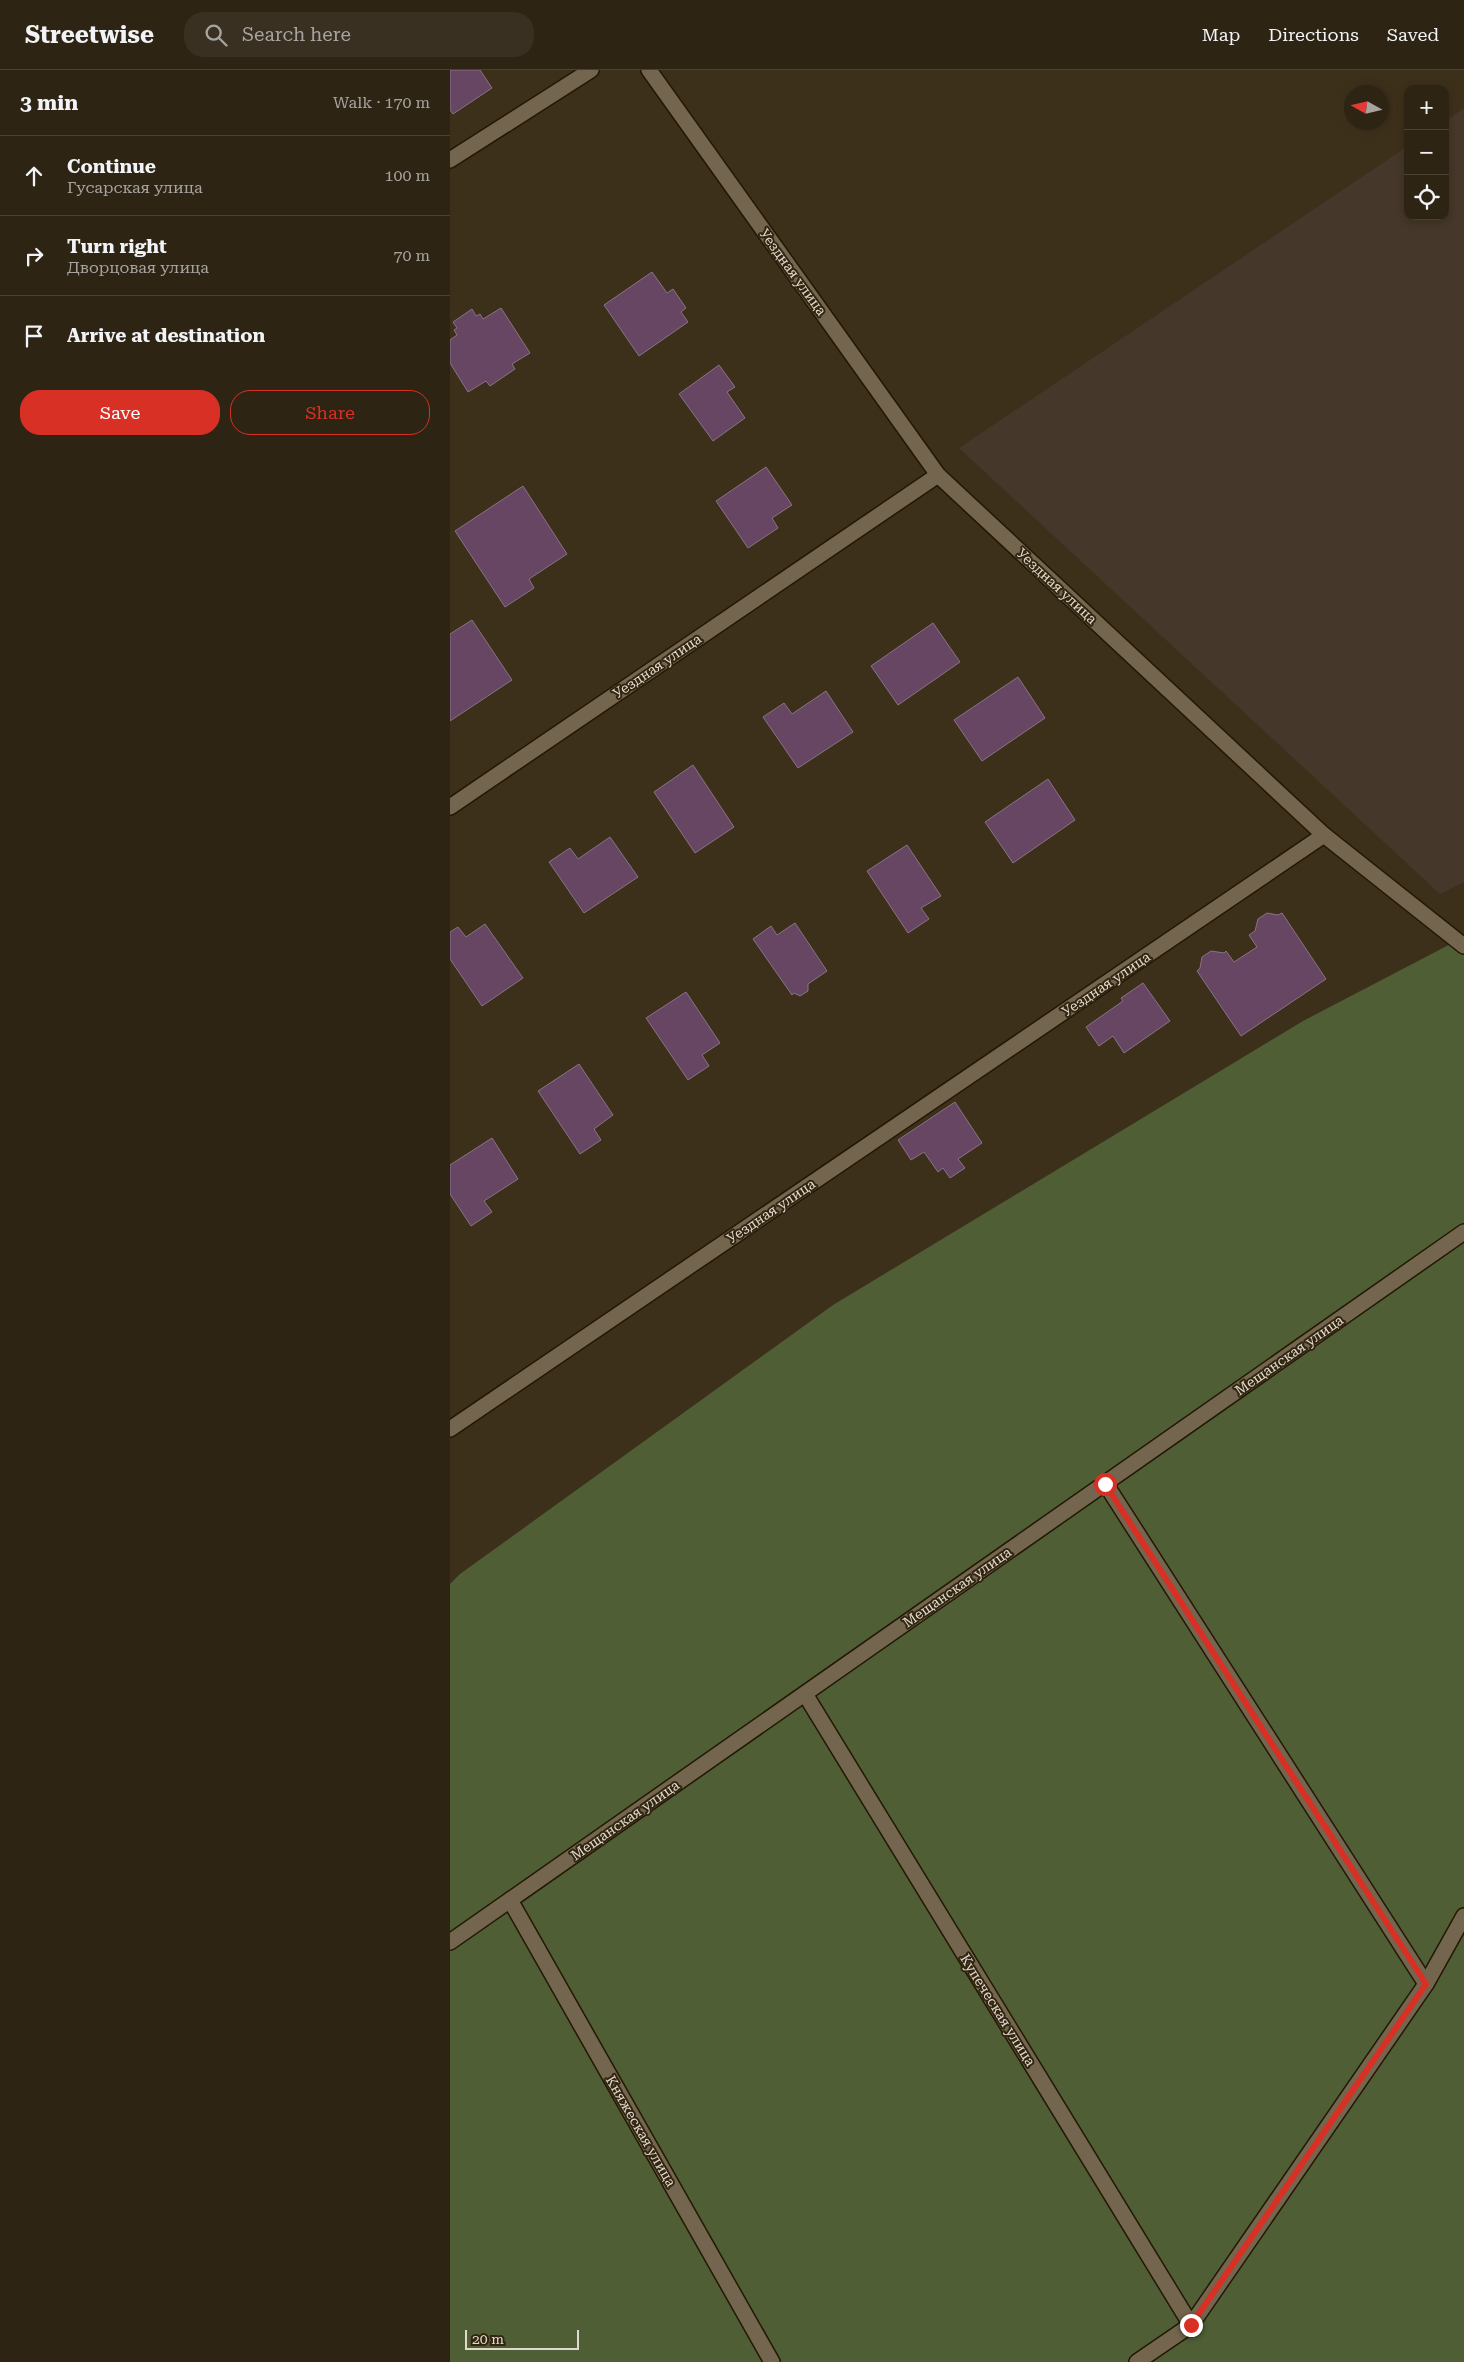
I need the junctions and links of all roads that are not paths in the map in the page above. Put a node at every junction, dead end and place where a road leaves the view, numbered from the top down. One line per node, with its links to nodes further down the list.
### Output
1 (591, 70): 3 (street)
2 (649, 70): 4 (street, Уездная улица)
3 (450, 160)
4 (938, 475): 5 (street, Уездная улица); 6 (street, Уездная улица)
5 (450, 807)
6 (1324, 835): 7 (street); 9 (street, Уездная улица)
7 (1464, 946)
8 (1464, 1232): 10 (street, Мещанская улица)
9 (450, 1429)
10 (1105, 1484): 11 (street, Мещанская улица); 15 (street)
11 (804, 1694): 12 (street, Мещанская улица); 16 (street, Купеческая улица)
12 (510, 1900): 14 (street, Мещанская улица); 17 (street, Княжеская улица)
13 (1464, 1916): 15 (street)
14 (450, 1942)
15 (1426, 1984): 16 (street)
16 (1191, 2325): 18 (street)
17 (772, 2362)
18 (1137, 2362)

